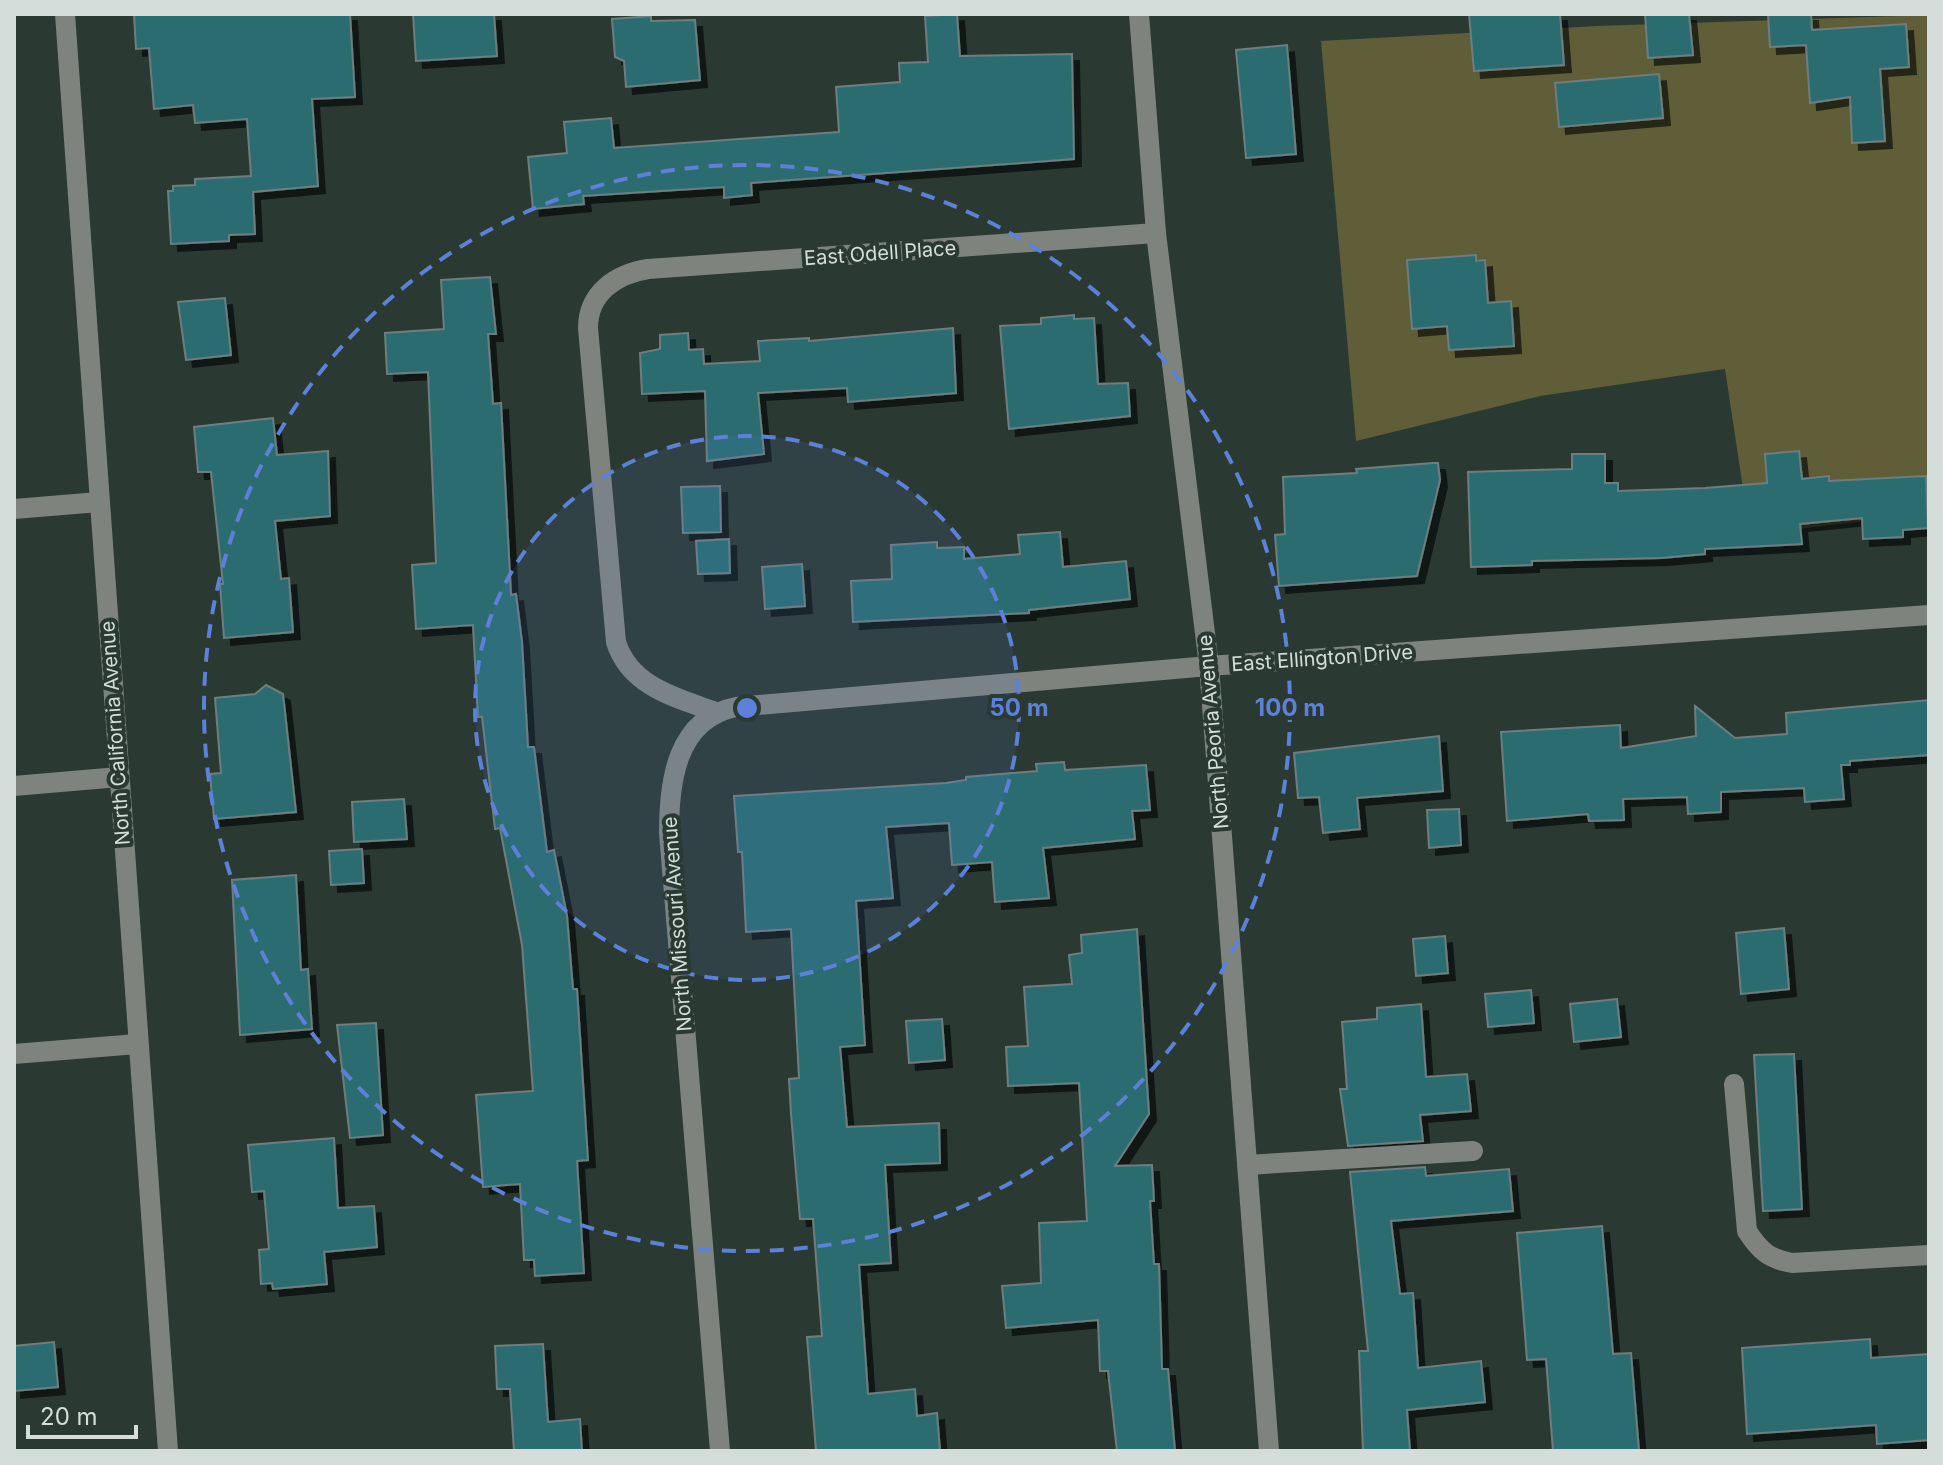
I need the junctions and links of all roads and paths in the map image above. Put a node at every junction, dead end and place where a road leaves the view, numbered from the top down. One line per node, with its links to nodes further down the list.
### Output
1 (65, 14): 4 (street, North California Avenue)
2 (1139, 14): 3 (street, North Peoria Avenue)
3 (1156, 233): 7 (street, North Peoria Avenue); 8 (street, East Odell Place)
4 (99, 502): 5 (street); 9 (street, North California Avenue)
5 (14, 509)
6 (1929, 615): 7 (street, East Ellington Drive)
7 (1209, 666): 8 (street, East Ellington Drive); 15 (street, North Peoria Avenue)
8 (716, 712): 18 (street, North Missouri Avenue)
9 (119, 777): 10 (street); 11 (street, North California Avenue)
10 (14, 786)
11 (137, 1044): 12 (street); 17 (street, North California Avenue)
12 (14, 1054)
13 (1734, 1084): 16 (street)
14 (1473, 1151): 15 (street)
15 (1247, 1165): 19 (street, North Peoria Avenue)
16 (1929, 1255)
17 (168, 1451)
18 (720, 1451)
19 (1269, 1451)

